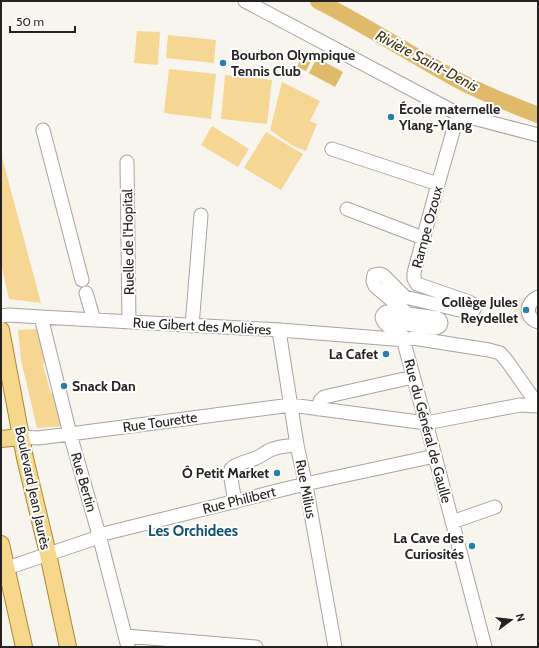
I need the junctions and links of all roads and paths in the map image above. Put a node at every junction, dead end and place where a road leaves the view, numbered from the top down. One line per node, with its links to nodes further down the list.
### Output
1 (245, 1): 2 (street)
2 (458, 114): 4 (street); 7 (street, Rampe Ozoux)
3 (43, 130): 11 (street)
4 (538, 135)
5 (332, 149): 7 (street)
6 (127, 162): 17 (street, Ruelle de l'Hopital)
7 (438, 184): 10 (street, Rampe Ozoux)
8 (347, 209): 10 (street)
9 (201, 215): 19 (street)
10 (424, 238): 22 (street, Rampe Ozoux)
11 (82, 280)
12 (86, 293): 16 (street)
13 (538, 297): 18 (street)
14 (1, 316): 15 (street, Rue Gibert des Molières)
15 (41, 317): 16 (street, Rue Gibert des Molières); 28 (street, Rue Bertin)
16 (94, 320): 17 (street, Rue Gibert des Molières)
17 (129, 322): 19 (street, Rue Gibert des Molières)
18 (538, 322)
19 (192, 326): 21 (street, Rue Gibert des Molières)
20 (1, 330): 29 (main road, Boulevard Jean Jaurès)
21 (280, 330): 22 (street, Rue Gibert des Molières); 25 (street, Rue Milius)
22 (403, 340): 23 (street, Rue du Général de Gaulle); 24 (street, Rue Gibert des Molières)
23 (413, 377): 26 (street); 27 (street, Rue du Général de Gaulle)
24 (536, 402): 27 (street, Rue Tourette)
25 (291, 405): 26 (street, Rue Tourette); 28 (street, Rue Tourette); 31 (street, Rue Milius)
26 (318, 409): 27 (street, Rue Tourette)
27 (426, 423): 32 (street, Rue du Général de Gaulle)
28 (70, 434): 29 (street, Rue Tourette); 37 (street, Rue Bertin)
29 (21, 437): 30 (main road, Rue Tourette); 39 (main road, Boulevard Jean Jaurès)
30 (1, 439)
31 (297, 445): 33 (street, Rue Milius); 34 (street)
32 (435, 456): 33 (street, Rue Philibert); 36 (street, Rue du Général de Gaulle)
33 (305, 484): 34 (street, Rue Philibert); 45 (street, Rue Milius)
34 (235, 502): 37 (street, Rue Philibert)
35 (495, 507): 36 (street, Rue du Général de Gaulle)
36 (452, 522): 46 (street, Rue du Général de Gaulle)
37 (99, 535): 39 (street, Rue Philibert); 41 (street, Rue Bertin)
38 (1, 544): 40 (main road)
39 (48, 554): 40 (street, Rue Philibert); 43 (main road, Boulevard Jean Jaurès)
40 (4, 569): 42 (main road)
41 (127, 641): 44 (street)
42 (24, 647)
43 (68, 647)
44 (256, 647)
45 (335, 647)
46 (484, 647)

